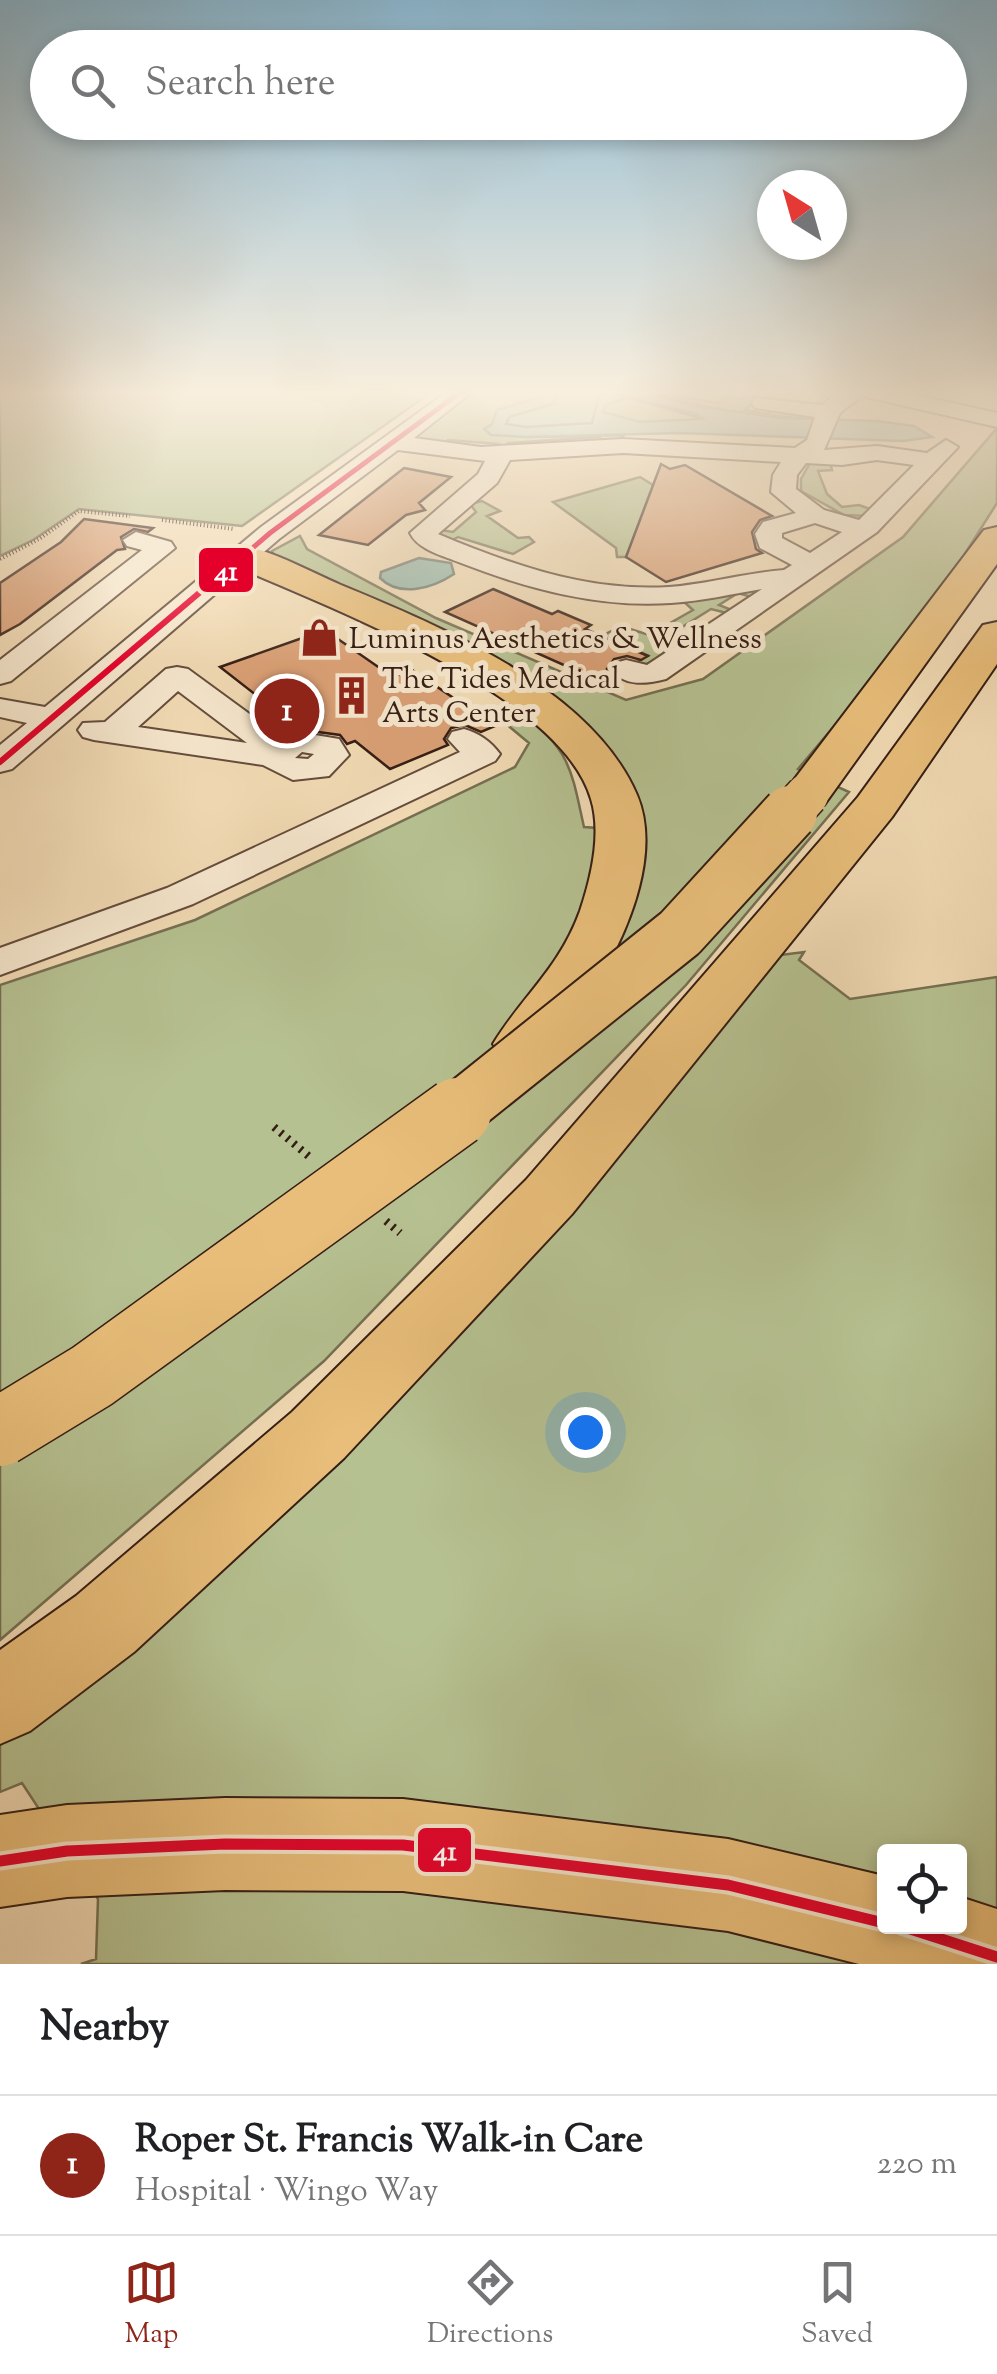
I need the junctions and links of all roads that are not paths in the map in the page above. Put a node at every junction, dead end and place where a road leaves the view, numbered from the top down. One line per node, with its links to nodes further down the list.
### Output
1 (340, 483): 9 (street)
2 (483, 483): 10 (street)
3 (783, 483): 5 (street)
4 (911, 483): 6 (street)
5 (816, 515): 6 (street); 10 (street)
6 (862, 530): 10 (street)
7 (997, 538): 21 (highway, bridge)
8 (136, 540): 14 (street)
9 (243, 556): 16 (street); 21 (highway, bridge)
10 (802, 572): 13 (street)
11 (997, 600): 12 (highway)
12 (988, 648): 23 (highway)
13 (626, 669)
14 (0, 675)
15 (0, 708): 16 (street)
16 (32, 726): 17 (street); 19 (street)
17 (112, 733): 17 (street)
18 (464, 739): 20 (street)
19 (0, 762)
20 (0, 962)
21 (417, 1144): 22 (highway, bridge)
22 (0, 1432)
23 (0, 1701)
24 (0, 1861): 25 (highway)
25 (877, 1921)
26 (924, 1934): 27 (highway)
27 (997, 1957)

